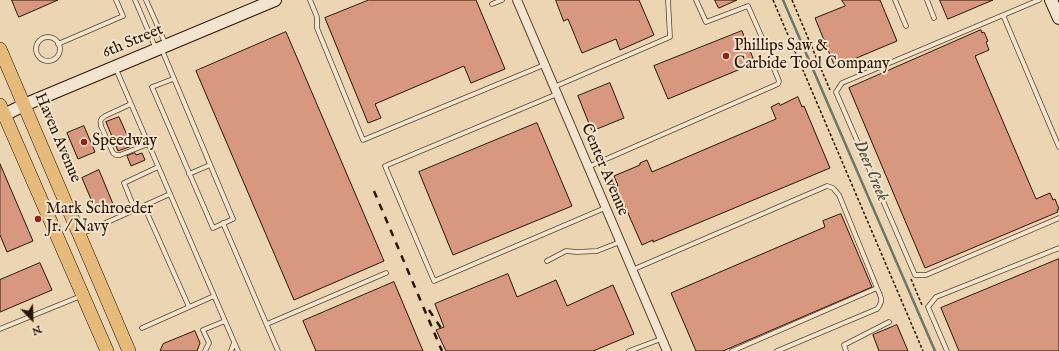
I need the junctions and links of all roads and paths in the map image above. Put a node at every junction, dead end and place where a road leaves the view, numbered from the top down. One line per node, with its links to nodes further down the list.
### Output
1 (116, 0): 20 (lane)
2 (135, 0): 21 (lane)
3 (146, 0): 21 (lane)
4 (310, 0): 25 (lane)
5 (502, 0): 15 (lane)
6 (516, 0): 25 (street, Center Avenue)
7 (668, 0): 28 (lane)
8 (696, 0): 23 (lane)
9 (773, 0): 72 (path)
10 (895, 0): 19 (lane)
11 (926, 0): 17 (lane)
12 (1039, 0): 16 (lane)
13 (1051, 0): 18 (main road)
14 (268, 1): 21 (main road, 6th Street)
15 (492, 4)
16 (1003, 15): 33 (lane); 42 (lane)
17 (934, 18)
18 (1059, 18)
19 (906, 26)
20 (58, 44): 20 (lane)
21 (161, 48): 26 (main road, 6th Street); 27 (lane)
22 (0, 49): 30 (main road, Haven Avenue)
23 (767, 49)
24 (772, 64): 36 (lane)
25 (544, 65): 28 (street, Center Avenue)
26 (115, 67): 29 (lane); 30 (main road, 6th Street)
27 (173, 79): 34 (lane); 37 (lane)
28 (555, 90): 36 (street, Center Avenue); 40 (lane)
29 (131, 104): 32 (lane); 32 (lane)
30 (24, 105): 31 (main road, 6th Street); 44 (main road, Haven Avenue)
31 (1, 115): 51 (main road)
32 (148, 144): 35 (lane)
33 (1059, 147)
34 (210, 165): 37 (lane); 43 (lane)
35 (158, 167): 38 (lane); 41 (lane)
36 (588, 167): 40 (street, Center Avenue)
37 (189, 174): 43 (lane)
38 (170, 194): 39 (lane); 52 (lane)
39 (144, 206): 41 (lane); 53 (lane)
40 (605, 208): 45 (street, Center Avenue)
41 (135, 210): 44 (lane)
42 (1059, 218)
43 (223, 223): 56 (lane)
44 (80, 234): 62 (main road, Haven Avenue)
45 (620, 242): 47 (lane); 48 (street, Center Avenue)
46 (1059, 248): 73 (lane)
47 (547, 261)
48 (632, 270): 50 (lane); 59 (street, Center Avenue)
49 (386, 273): 56 (lane)
50 (877, 288): 69 (lane); 70 (lane)
51 (83, 296): 58 (lane); 61 (main road)
52 (214, 296): 53 (lane); 54 (lane)
53 (189, 307): 57 (lane)
54 (225, 321): 60 (lane); 63 (lane)
55 (889, 322): 71 (lane)
56 (266, 324): 66 (lane)
57 (142, 328)
58 (0, 329)
59 (661, 338): 67 (lane); 68 (street, Center Avenue)
60 (234, 343): 64 (lane); 65 (lane)
61 (107, 351)
62 (129, 351)
63 (206, 351)
64 (231, 351)
65 (238, 351)
66 (278, 351)
67 (628, 351)
68 (667, 351)
69 (732, 351)
70 (777, 351)
71 (846, 351)
72 (923, 351)
73 (947, 351)

